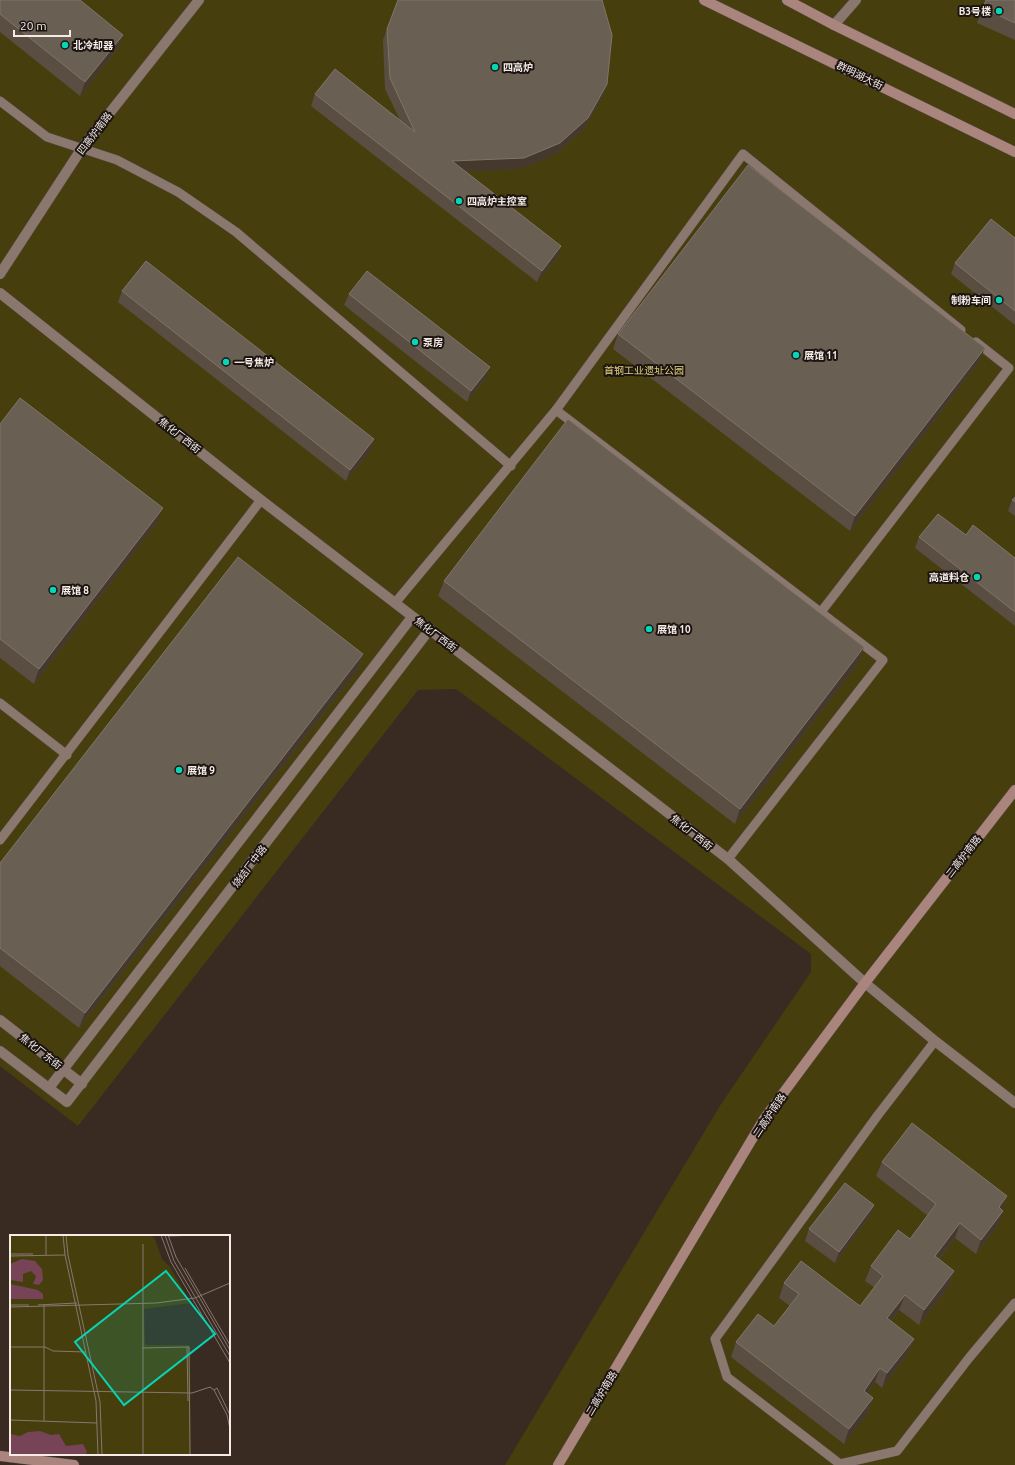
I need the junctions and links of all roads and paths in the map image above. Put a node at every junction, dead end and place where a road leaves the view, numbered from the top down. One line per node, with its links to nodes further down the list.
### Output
1 (199, 0): 8 (street, 四高炉南路)
2 (704, 0): 9 (street, 群明湖大街)
3 (787, 0): 5 (street)
4 (856, 0): 5 (street)
5 (834, 25): 7 (street)
6 (0, 101): 8 (lane)
7 (1015, 114)
8 (82, 148): 10 (street, 四高炉南路); 13 (lane)
9 (1015, 152)
10 (0, 274)
11 (0, 293): 14 (street, 焦化厂西街)
12 (556, 410): 13 (lane); 16 (lane); 16 (lane)
13 (511, 466): 15 (lane)
14 (261, 500): 15 (street, 焦化厂西街); 20 (lane)
15 (395, 603): 17 (street, 焦化厂西街)
16 (821, 612): 23 (lane)
17 (412, 617): 18 (street, 焦化厂西街); 28 (street)
18 (430, 629): 23 (street, 焦化厂西街); 29 (street, 烧结厂中路)
19 (0, 703): 20 (lane)
20 (67, 754): 22 (lane)
21 (1015, 790): 24 (street, 二高炉南路)
22 (0, 840)
23 (728, 859): 24 (street, 焦化厂西街)
24 (865, 983): 26 (street, 焦化厂西街); 35 (street, 二高炉南路)
25 (0, 1020): 28 (street, 焦化厂东街)
26 (935, 1041): 31 (street, 焦化厂西街); 32 (lane)
27 (0, 1051): 30 (street)
28 (65, 1069): 29 (street, 焦化厂东街); 30 (street)
29 (82, 1084): 30 (street, 烧结厂中路)
30 (49, 1088)
31 (1015, 1103)
32 (1015, 1303)
33 (0, 1456): 34 (street)
34 (74, 1465)
35 (558, 1465)

